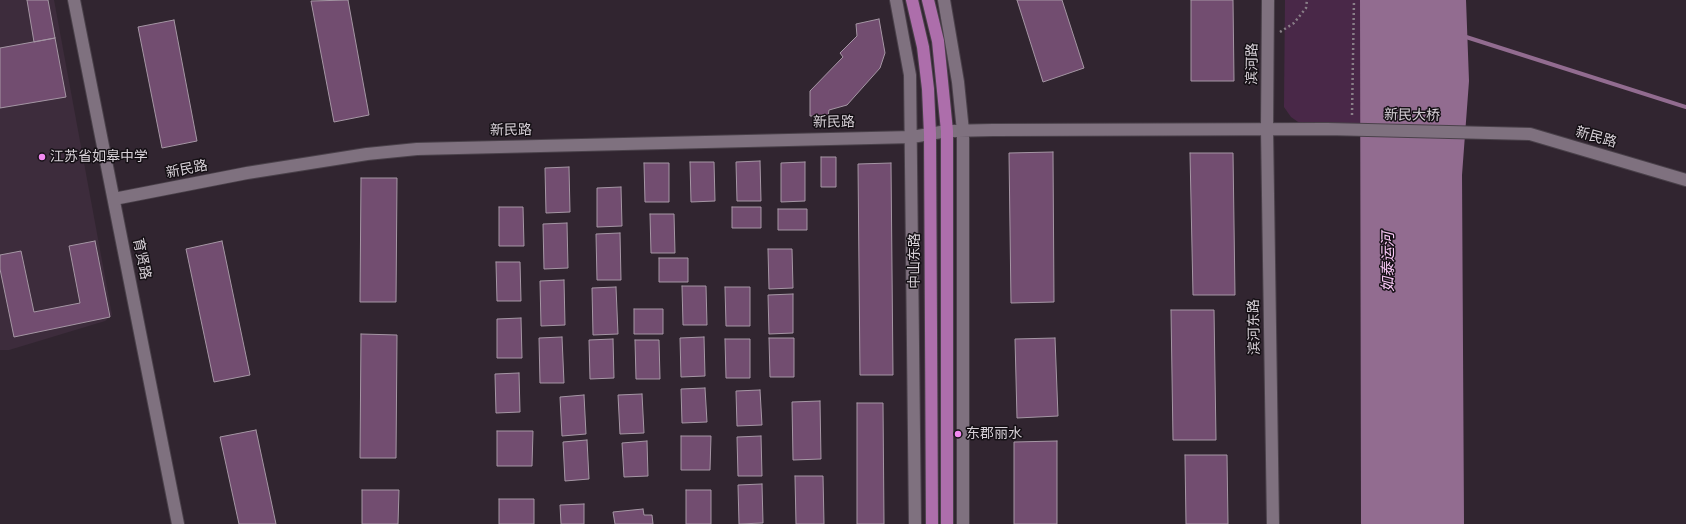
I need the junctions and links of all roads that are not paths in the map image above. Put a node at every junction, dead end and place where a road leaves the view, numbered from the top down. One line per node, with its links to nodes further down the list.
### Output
1 (74, 0): 14 (street, 育贤路)
2 (896, 0): 12 (street)
3 (912, 0): 11 (main road, 中山东路)
4 (928, 0): 8 (main road)
5 (944, 0): 9 (street)
6 (1268, 0): 7 (street, 滨河路)
7 (1267, 129): 9 (street, 新民路); 10 (street, 新民大桥); 20 (street, 滨河东路)
8 (947, 131): 9 (street, 新民路); 11 (street, 新民路); 18 (main road)
9 (963, 131): 19 (street)
10 (1496, 132): 13 (street, 新民路)
11 (930, 134): 12 (street, 新民路); 17 (main road, 中山东路)
12 (912, 136): 14 (street, 新民路); 16 (street)
13 (1686, 180)
14 (114, 199): 15 (street, 育贤路)
15 (178, 524)
16 (915, 524)
17 (932, 524)
18 (947, 524)
19 (964, 524)
20 (1273, 524)

